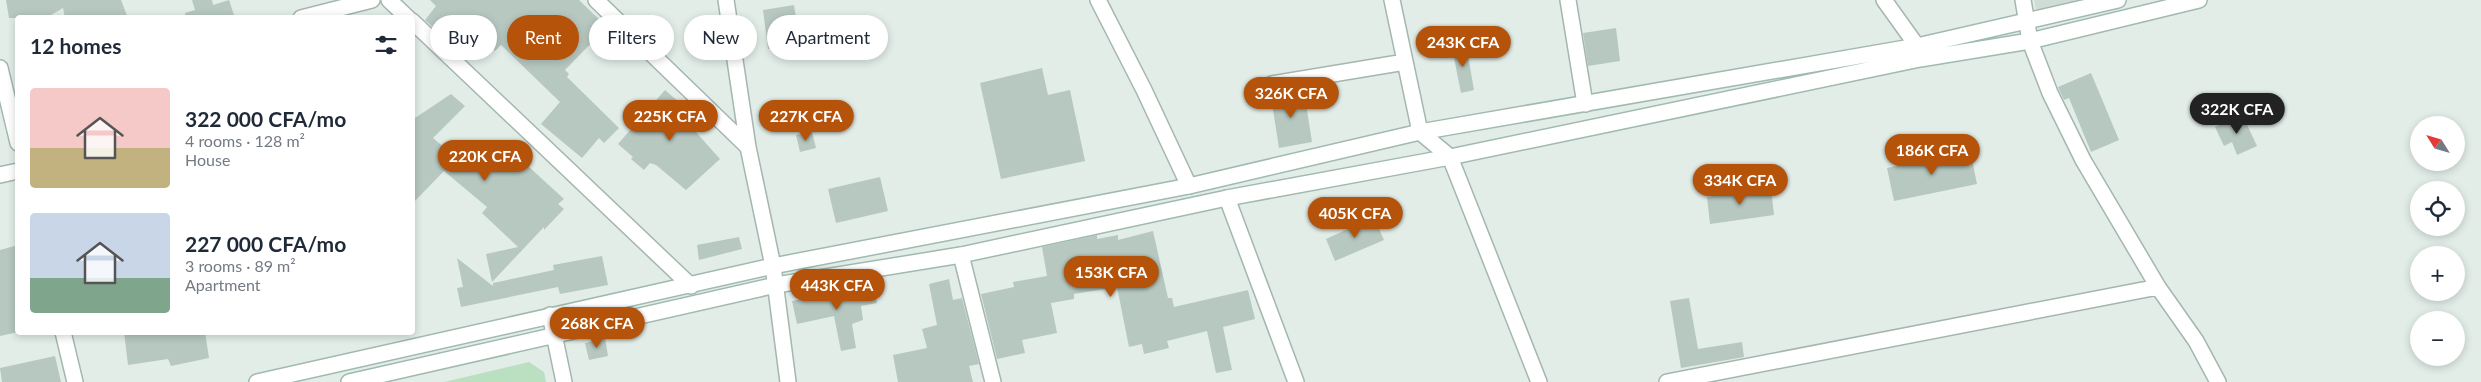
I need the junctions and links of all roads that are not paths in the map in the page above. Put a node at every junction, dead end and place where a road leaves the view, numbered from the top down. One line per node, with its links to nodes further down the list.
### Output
1 (372, 0): 12 (main road)
2 (389, 0): 13 (main road)
3 (596, 0): 27 (main road)
4 (726, 0): 27 (main road)
5 (1098, 0): 31 (main road)
6 (1392, 0): 18 (main road)
7 (1568, 0): 24 (main road)
8 (1884, 0): 17 (main road)
9 (2023, 0): 14 (main road)
10 (2118, 0): 14 (main road)
11 (2199, 0): 16 (main road)
12 (313, 15)
13 (405, 15)
14 (2028, 20): 16 (main road); 17 (main road)
15 (415, 25): 36 (main road)
16 (2030, 41): 23 (main road); 37 (main road)
17 (1917, 46): 20 (main road)
18 (1405, 62): 21 (main road); 26 (main road)
19 (0, 68): 22 (main road)
20 (1755, 75): 23 (main road); 24 (main road)
21 (1272, 84)
22 (11, 89): 25 (main road)
23 (1758, 94): 28 (main road)
24 (1585, 104): 26 (main road)
25 (15, 120)
26 (1420, 132): 28 (main road); 31 (main road)
27 (748, 147): 34 (main road)
28 (1450, 157): 32 (main road); 48 (main road)
29 (15, 172): 30 (main road)
30 (0, 175)
31 (1189, 186): 34 (main road)
32 (1227, 198): 33 (main road); 47 (main road)
33 (961, 256): 35 (main road); 46 (main road)
34 (773, 266): 35 (main road); 36 (main road)
35 (776, 285): 40 (main road); 45 (main road)
36 (691, 286): 38 (main road)
37 (2158, 287): 49 (main road); 50 (main road)
38 (550, 315): 40 (main road); 42 (main road)
39 (63, 335): 41 (main road)
40 (554, 336): 43 (main road); 44 (main road)
41 (75, 382)
42 (257, 382)
43 (349, 382)
44 (564, 382)
45 (788, 382)
46 (993, 382)
47 (1296, 382)
48 (1539, 382)
49 (1667, 382)
50 (2218, 382)

